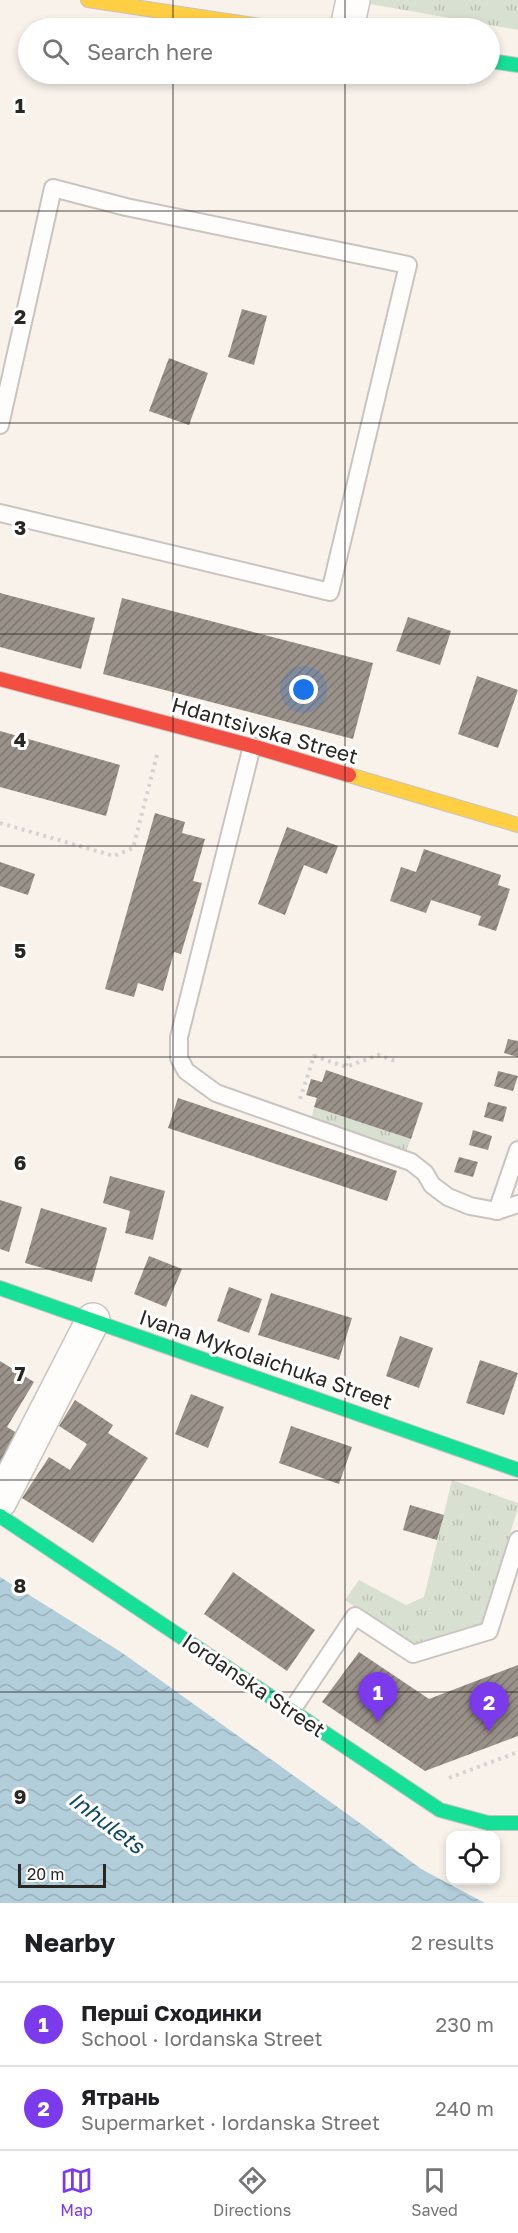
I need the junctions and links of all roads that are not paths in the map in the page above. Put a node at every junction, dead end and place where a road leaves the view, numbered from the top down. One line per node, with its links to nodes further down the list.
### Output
1 (88, 0): 3 (street)
2 (353, 0): 4 (street)
3 (207, 18)
4 (349, 18)
5 (500, 63): 6 (street)
6 (518, 65)
7 (0, 425): 8 (lane)
8 (0, 513)
9 (0, 680): 10 (street, Hdantsivska Street)
10 (252, 746): 11 (street, Hdantsivska Street); 14 (lane)
11 (518, 825)
12 (518, 1150): 14 (lane)
13 (518, 1204): 14 (lane)
14 (497, 1211)
15 (0, 1288): 16 (street, Ivana Mykolaichuka Street)
16 (93, 1320): 17 (street, Ivana Mykolaichuka Street); 18 (street)
17 (518, 1470)
18 (0, 1501)
19 (0, 1516): 21 (street, Iordanska Street)
20 (518, 1540): 21 (lane)
21 (292, 1710): 22 (street, Iordanska Street)
22 (518, 1823)

